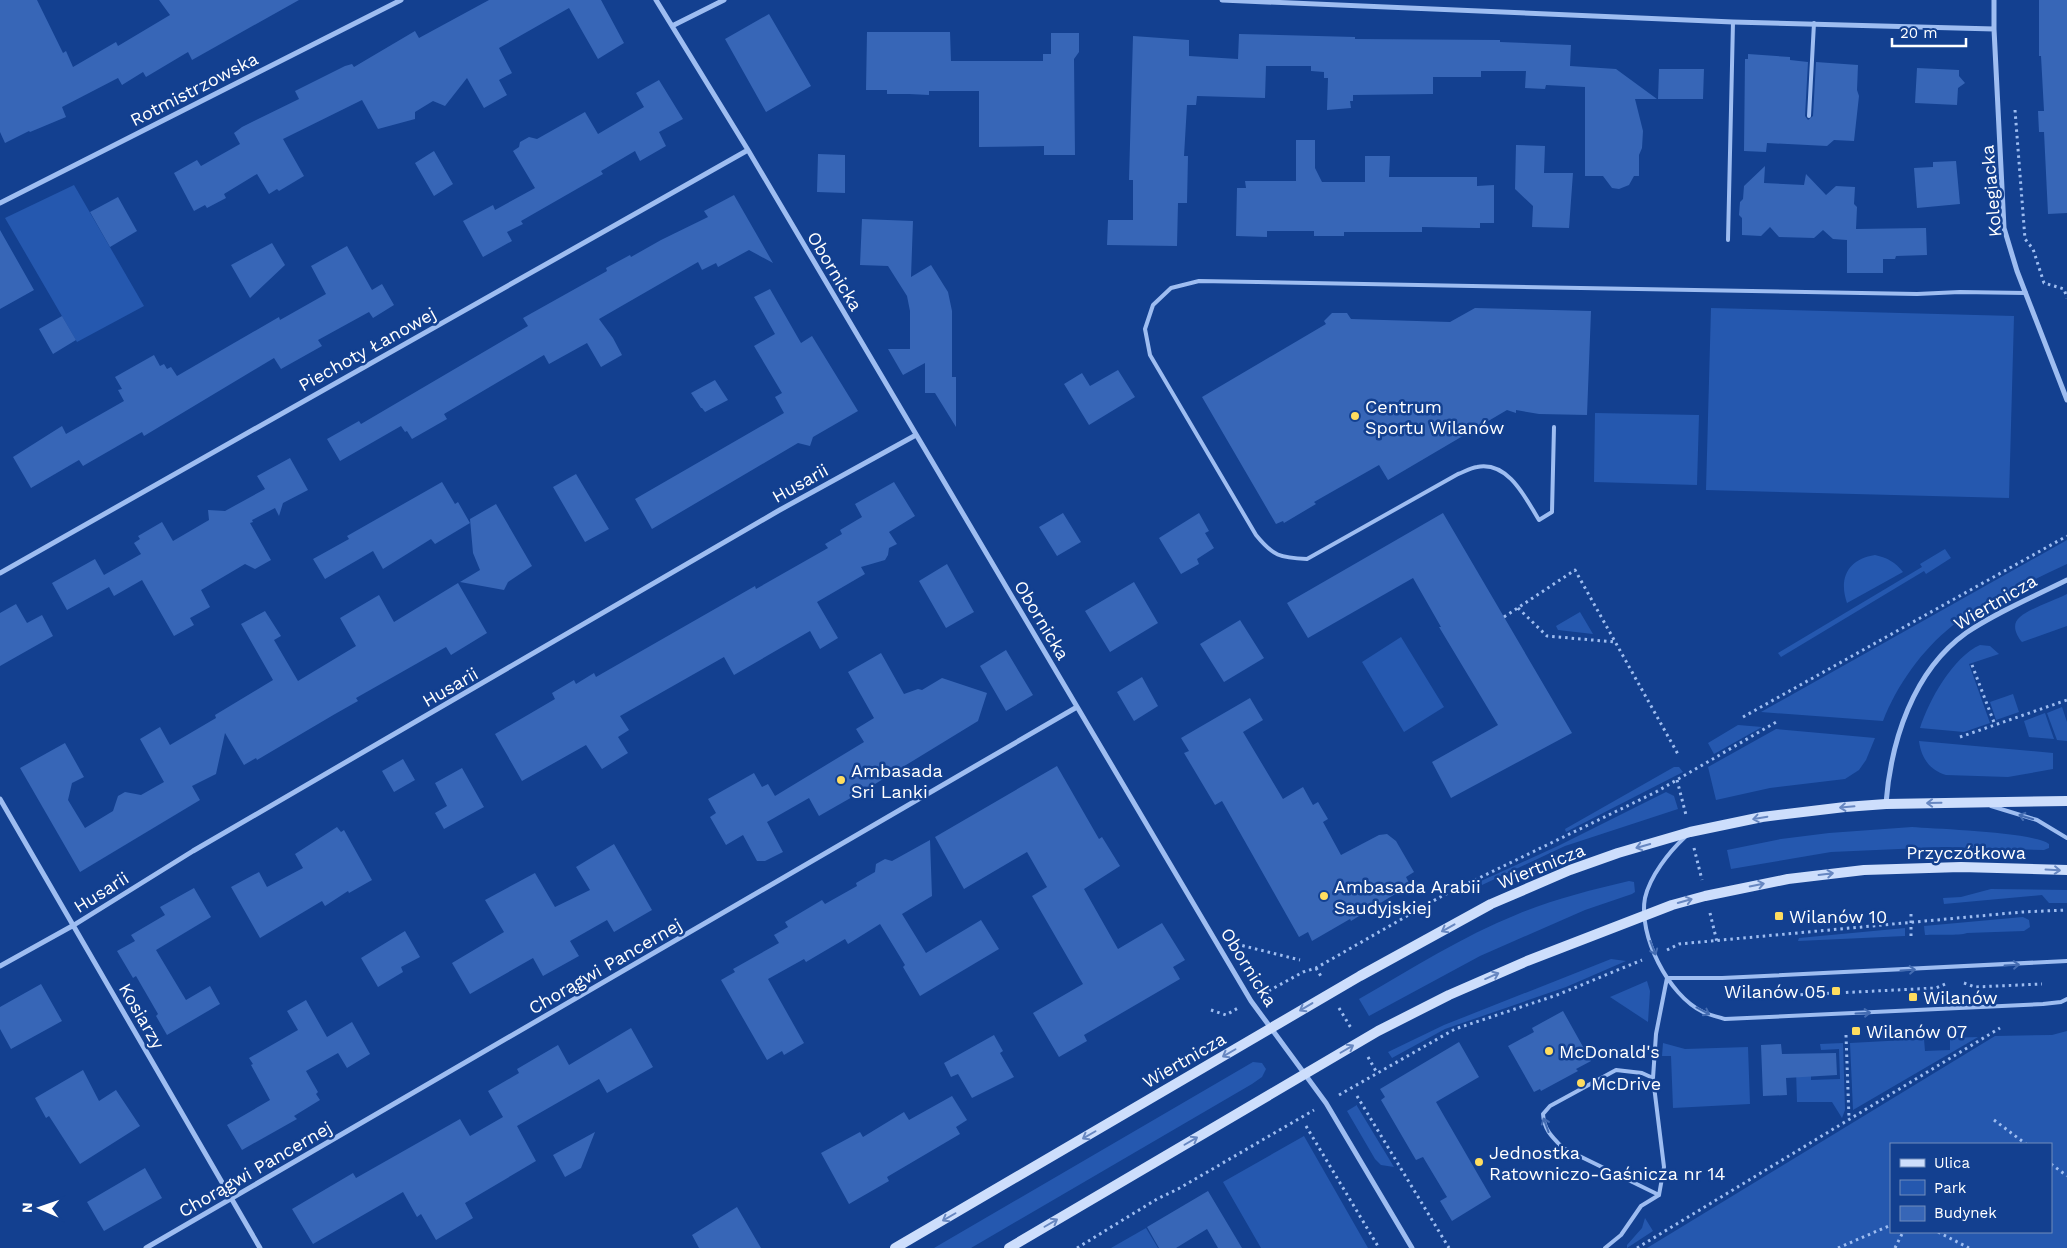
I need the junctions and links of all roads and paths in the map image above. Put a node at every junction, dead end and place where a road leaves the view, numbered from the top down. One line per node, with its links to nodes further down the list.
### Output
1 (401, 0): 13 (street, Rotmistrzowska)
2 (656, 0): 8 (street, Obornicka)
3 (724, 0): 8 (street)
4 (1222, 0): 6 (street)
5 (1994, 0): 9 (street, Kolegiacka)
6 (1733, 22): 7 (street); 14 (lane)
7 (1814, 23): 9 (street); 11 (lane)
8 (672, 26): 12 (street, Obornicka)
9 (1994, 29): 15 (street, Kolegiacka)
10 (2015, 104): 16 (path)
11 (1809, 116)
12 (748, 150): 19 (street, Obornicka); 21 (street, Piechoty Łanowej)
13 (0, 203)
14 (1728, 240)
15 (2026, 293): 17 (street, Kolegiacka); 18 (lane)
16 (2067, 298)
17 (2067, 400)
18 (1554, 427)
19 (916, 435): 28 (street, Obornicka); 50 (street, Husarii)
20 (2067, 536): 29 (path)
21 (0, 573)
22 (2067, 580): 38 (street, Wiertnicza)
23 (1518, 608): 24 (path); 25 (path); 25 (path)
24 (1504, 617)
25 (1616, 642): 33 (path)
26 (1972, 665): 31 (path)
27 (2067, 700): 31 (path)
28 (1078, 707): 72 (street, Obornicka); 89 (street, Chorągwi Pancernej)
29 (1743, 717)
30 (1778, 721): 34 (path)
31 (1994, 725): 32 (path)
32 (1960, 737)
33 (1679, 756)
34 (1677, 780): 39 (path); 59 (path)
35 (0, 799): 50 (street, Kosiarzy)
36 (2067, 801): 37 (main road)
37 (1982, 803): 38 (main road, one-way to 38); 41 (lane, one-way to 37)
38 (1886, 804): 40 (main road, Wiertnicza, one-way to 40)
39 (1684, 810)
40 (1690, 832): 47 (lane); 72 (main road, Wiertnicza, one-way to 72)
41 (2067, 838)
42 (1697, 860): 44 (path)
43 (2067, 870): 47 (main road, Przyczółkowa, one-way to 43)
44 (1701, 876)
45 (2067, 910): 48 (path)
46 (1911, 914): 48 (path)
47 (1644, 915): 61 (lane, one-way to 61); 77 (main road, one-way to 47)
48 (1911, 922): 51 (path); 52 (path)
49 (1712, 924): 52 (path)
50 (74, 925): 58 (street, Husarii); 89 (street, Kosiarzy)
51 (1911, 940)
52 (1717, 942): 54 (path)
53 (1235, 944): 55 (path)
54 (1672, 947)
55 (1300, 960)
56 (2067, 961): 61 (lane, one-way to 56)
57 (1634, 964): 76 (path)
58 (0, 966)
59 (1316, 968): 60 (path); 65 (path)
60 (1321, 977)
61 (1667, 978): 67 (lane, one-way to 67); 78 (lane)
62 (1954, 983): 66 (path)
63 (1961, 983): 64 (path)
64 (2042, 984)
65 (1271, 989)
66 (1755, 997)
67 (2067, 999)
68 (1236, 1009): 69 (path)
69 (1211, 1010)
70 (1340, 1010): 71 (path)
71 (1350, 1026)
72 (1271, 1028): 77 (street, Obornicka); 95 (main road, Wiertnicza, one-way to 95)
73 (2000, 1028): 82 (path)
74 (1846, 1035): 82 (path)
75 (1369, 1059): 76 (path)
76 (1377, 1073): 79 (path)
77 (1305, 1074): 96 (main road, one-way to 77); 99 (street, Obornicka)
78 (1653, 1078): 88 (lane); 88 (lane, one-way to 78)
79 (1342, 1093)
80 (1356, 1096): 100 (path)
81 (1311, 1112): 97 (path)
82 (1849, 1118): 102 (path)
83 (1994, 1120): 85 (path)
84 (1306, 1126): 98 (path)
85 (2025, 1143)
86 (2052, 1165): 87 (path)
87 (2067, 1176)
88 (1659, 1195): 101 (lane)
89 (232, 1199): 93 (street, Chorągwi Pancernej); 94 (street, Kosiarzy)
90 (1890, 1226): 103 (path)
91 (1902, 1233): 104 (path)
92 (1940, 1233): 105 (path)
93 (146, 1248)
94 (260, 1248)
95 (895, 1248)
96 (1009, 1248)
97 (1077, 1248)
98 (1379, 1248)
99 (1412, 1248)
100 (1449, 1248)
101 (1605, 1248)
102 (1637, 1248)
103 (1838, 1248)
104 (1895, 1248)
105 (1969, 1248)

